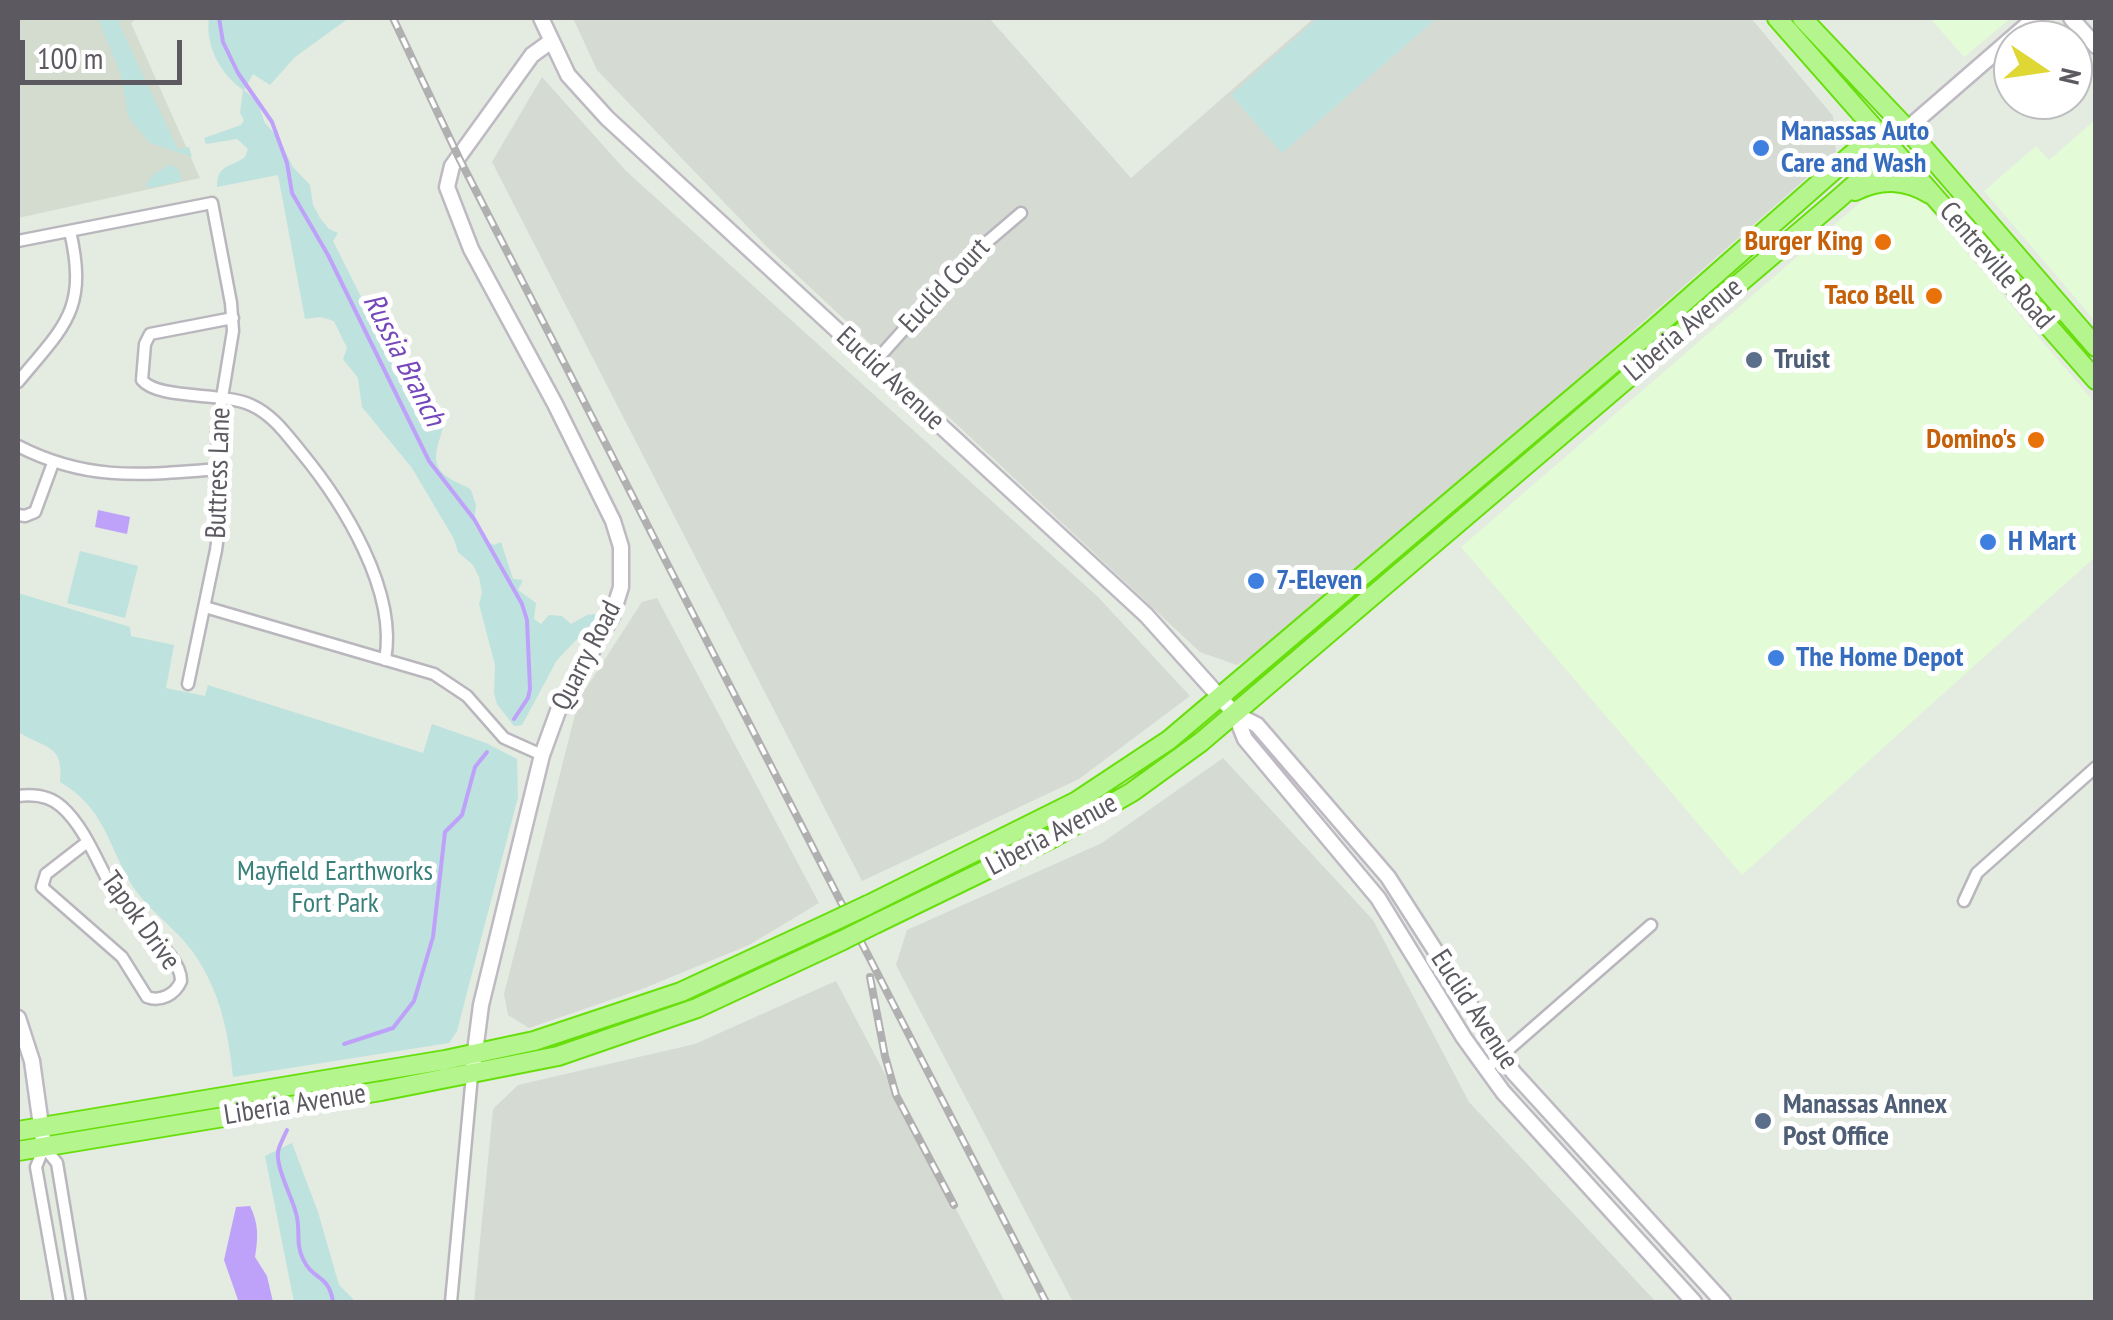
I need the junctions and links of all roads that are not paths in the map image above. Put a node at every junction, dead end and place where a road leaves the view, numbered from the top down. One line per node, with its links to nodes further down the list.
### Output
1 (540, 18): 6 (street)
2 (1777, 18): 8 (highway, Centreville Road)
3 (1802, 18): 9 (highway, Centreville Road)
4 (2036, 18): 9 (street, Liberia Avenue)
5 (2071, 18): 7 (street)
6 (550, 42): 19 (street, Euclid Avenue); 32 (street, Quarry Road)
7 (2096, 46)
8 (1846, 94): 10 (highway, Centreville Road); 11 (highway)
9 (1908, 128): 10 (highway, Liberia Avenue); 18 (highway, Centreville Road)
10 (1888, 142): 11 (highway, Liberia Avenue); 12 (highway, Centreville Road); 13 (highway, Liberia Avenue)
11 (1850, 156): 30 (highway, Liberia Avenue)
12 (1937, 199): 13 (highway); 20 (highway, Centreville Road)
13 (1837, 200): 31 (highway, Liberia Avenue)
14 (1021, 213): 19 (street, Euclid Court)
15 (70, 231): 16 (street); 17 (street, Buttress Lane); 21 (street)
16 (18, 241)
17 (233, 318): 22 (street, Buttress Lane); 22 (street)
18 (2095, 346)
19 (874, 364): 30 (street, Euclid Avenue)
20 (2096, 380)
21 (18, 382)
22 (222, 397): 25 (street, Buttress Lane); 28 (street)
23 (18, 446): 24 (street)
24 (53, 463): 25 (street); 26 (street)
25 (219, 469): 27 (street, Buttress Lane)
26 (18, 514)
27 (204, 607): 28 (street); 29 (street, Buttress Lane)
28 (385, 660): 32 (street)
29 (188, 684)
30 (1220, 700): 31 (street, Euclid Avenue); 39 (highway, Liberia Avenue, bridge)
31 (1235, 714): 40 (street, Euclid Avenue); 41 (street, Euclid Avenue); 42 (highway, Liberia Avenue, bridge)
32 (542, 755): 39 (street, Quarry Road)
33 (2096, 767): 36 (street)
34 (18, 796): 35 (street, Tapok Drive)
35 (86, 843): 35 (street, Tapok Drive)
36 (1964, 901)
37 (1651, 925): 40 (street)
38 (18, 1018): 43 (street)
39 (474, 1054): 42 (street, Quarry Road); 43 (highway, Liberia Avenue)
40 (1501, 1056): 41 (street); 51 (street, Euclid Avenue)
41 (1485, 1070): 50 (street, Euclid Avenue)
42 (472, 1075): 45 (highway, Liberia Avenue); 49 (street, Quarry Road)
43 (42, 1127): 44 (highway, Liberia Avenue); 45 (street)
44 (18, 1131)
45 (44, 1147): 46 (highway, Liberia Avenue); 47 (street); 48 (street)
46 (18, 1152)
47 (60, 1302)
48 (80, 1302)
49 (451, 1302)
50 (1694, 1302)
51 (1723, 1302)

